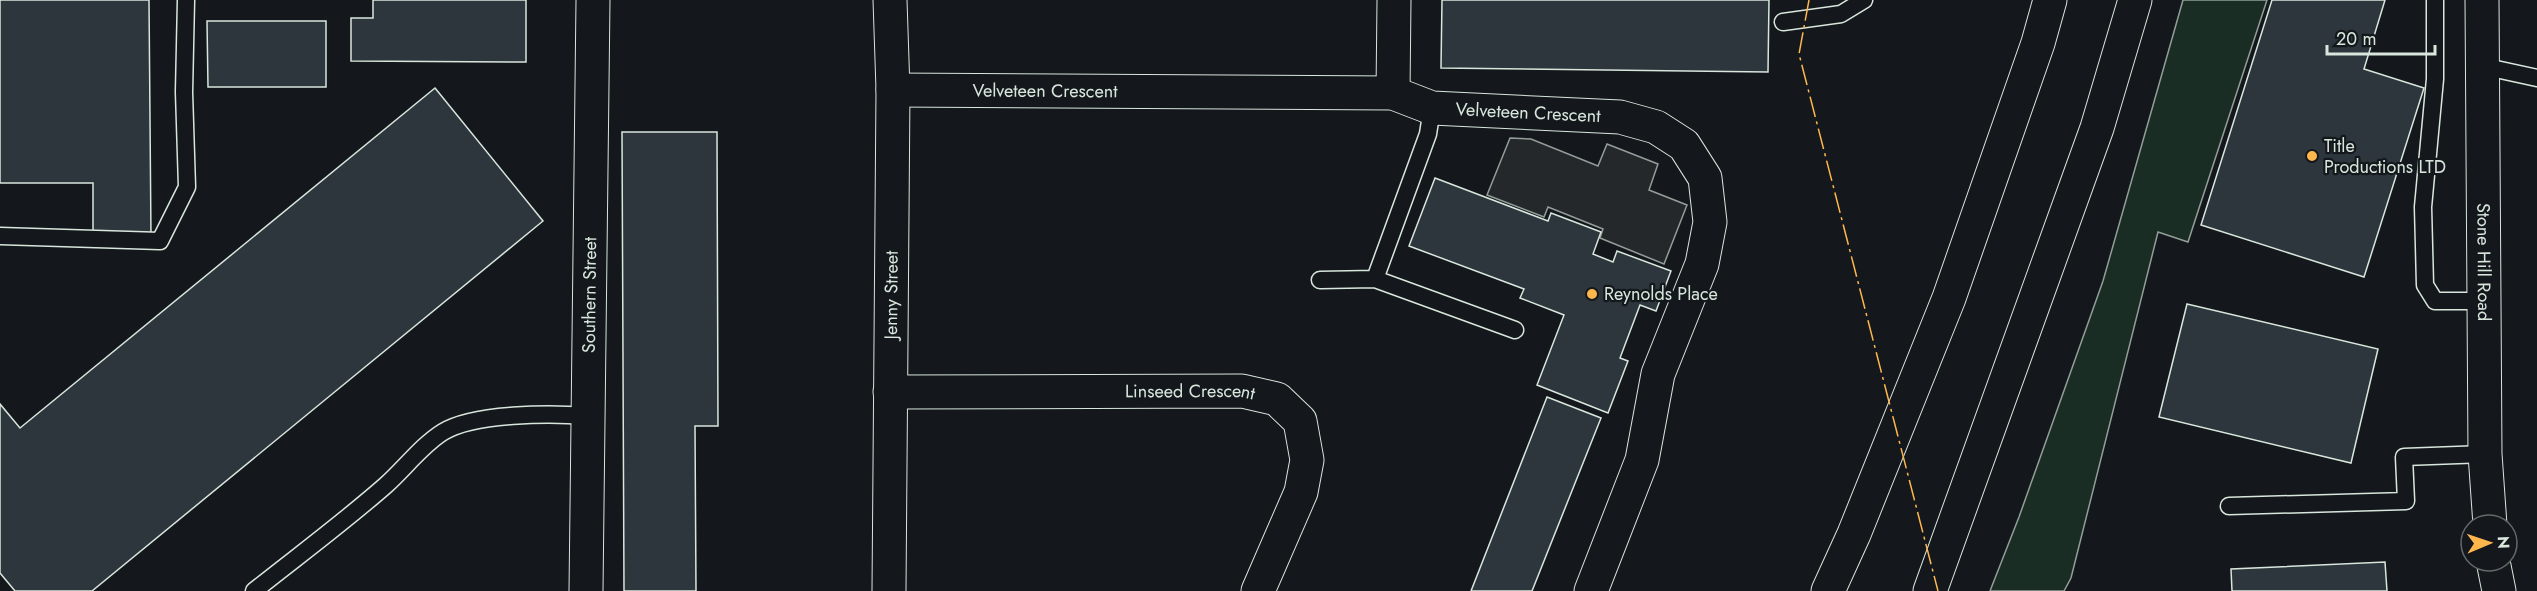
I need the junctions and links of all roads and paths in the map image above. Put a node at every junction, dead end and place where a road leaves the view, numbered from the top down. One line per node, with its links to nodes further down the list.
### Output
1 (186, 0): 16 (lane)
2 (593, 0): 22 (main road, Southern Street)
3 (890, 0): 13 (main road, Jenny Street)
4 (1394, 0): 14 (main road)
5 (1864, 0): 10 (lane)
6 (2050, 0): 33 (main road)
7 (2135, 0): 24 (main road)
8 (2435, 0): 19 (lane)
9 (2482, 0): 11 (main road, Stone Hill Road)
10 (1783, 22)
11 (2482, 66): 12 (lane); 19 (main road, Stone Hill Road)
12 (2537, 78)
13 (893, 90): 14 (main road, Velveteen Crescent); 21 (main road, Jenny Street)
14 (1393, 93): 15 (main road, Velveteen Crescent)
15 (1432, 108): 17 (lane); 32 (main road, Velveteen Crescent)
16 (0, 236)
17 (1375, 279): 18 (lane); 20 (lane)
18 (1320, 280)
19 (2483, 301): 23 (main road, Stone Hill Road)
20 (1515, 330)
21 (890, 392): 30 (main road, Jenny Street); 31 (main road, Linseed Crescent)
22 (587, 416): 28 (lane); 29 (main road, Southern Street)
23 (2485, 454): 25 (lane); 26 (main road, Stone Hill Road)
24 (1974, 472): 34 (main road); 35 (main road)
25 (2229, 506)
26 (2489, 513)
27 (2495, 573): 36 (main road)
28 (254, 591)
29 (586, 591)
30 (889, 591)
31 (1258, 591)
32 (1591, 591)
33 (1828, 591)
34 (1920, 591)
35 (1930, 591)
36 (2499, 591)

